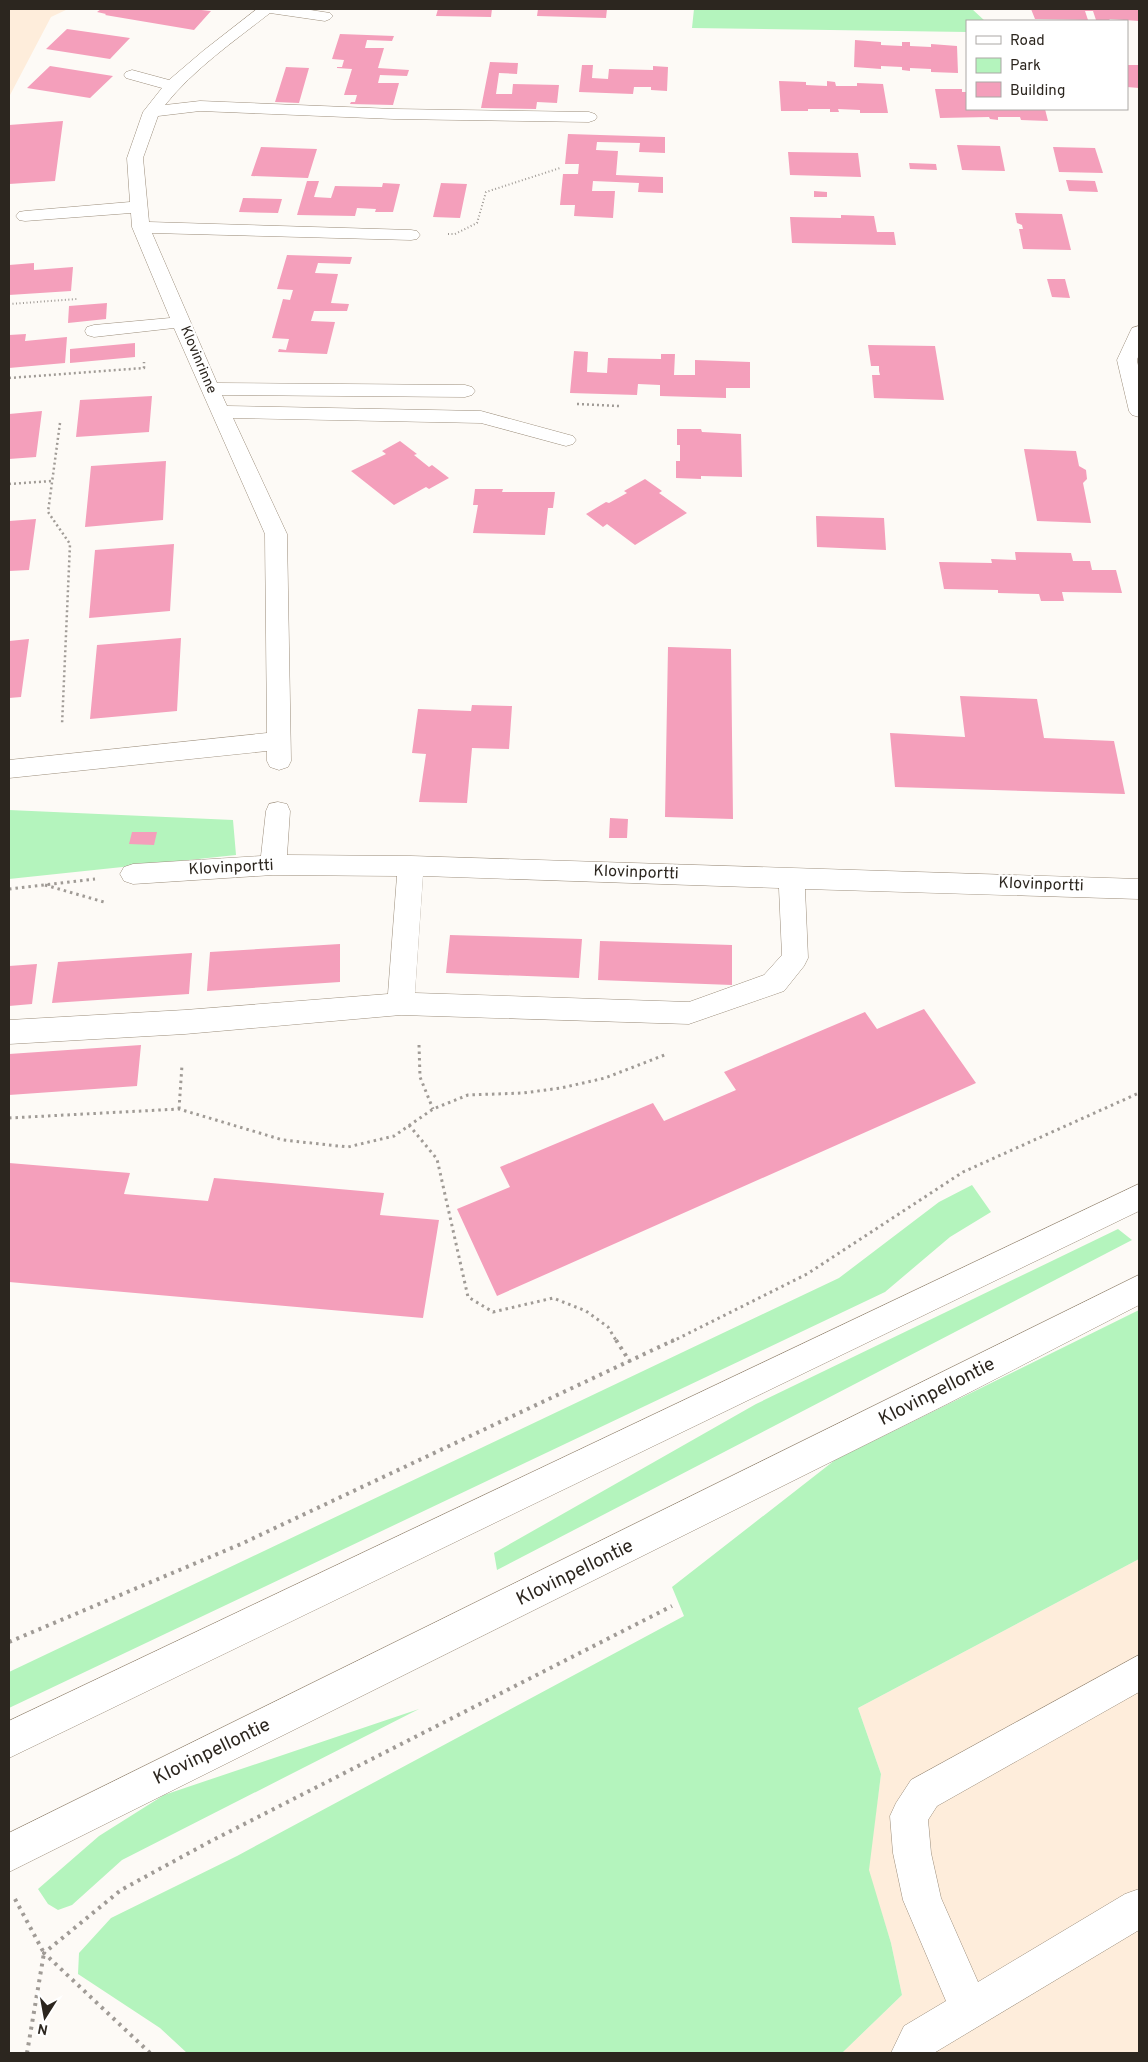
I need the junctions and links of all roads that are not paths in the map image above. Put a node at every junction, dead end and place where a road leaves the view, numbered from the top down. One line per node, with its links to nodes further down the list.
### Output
1 (266, 9): 5 (street, Klovinrinne)
2 (272, 9): 3 (street)
3 (325, 16)
4 (132, 75): 5 (street)
5 (172, 86): 6 (street, Klovinrinne)
6 (151, 112): 7 (street); 8 (street, Klovinrinne)
7 (589, 117)
8 (139, 207): 9 (street); 10 (street, Klovinrinne)
9 (25, 216)
10 (141, 227): 11 (street); 12 (street, Klovinrinne)
11 (411, 235)
12 (182, 322): 13 (street); 15 (street, Klovinrinne)
13 (94, 331)
14 (1139, 332): 17 (street)
15 (210, 389): 16 (street); 18 (street, Klovinrinne)
16 (465, 391)
17 (1139, 411)
18 (220, 412): 19 (street); 20 (street, Klovinrinne)
19 (566, 440)
20 (9, 769)
21 (278, 811): 22 (street)
22 (274, 865): 23 (street, Klovinportti); 24 (street, Klovinportti)
23 (411, 866): 25 (street, Klovinportti); 27 (street)
24 (133, 874)
25 (792, 878): 26 (street, Klovinportti); 27 (street)
26 (1139, 889)
27 (412, 1004): 28 (street)
28 (9, 1032)
29 (1139, 1197): 32 (street)
30 (1139, 1289): 33 (street, Klovinpellontie)
31 (1139, 1673): 35 (street)
32 (9, 1740)
33 (9, 1853)
34 (1139, 1908): 35 (street)
35 (970, 2009): 36 (street)
36 (911, 2053)

